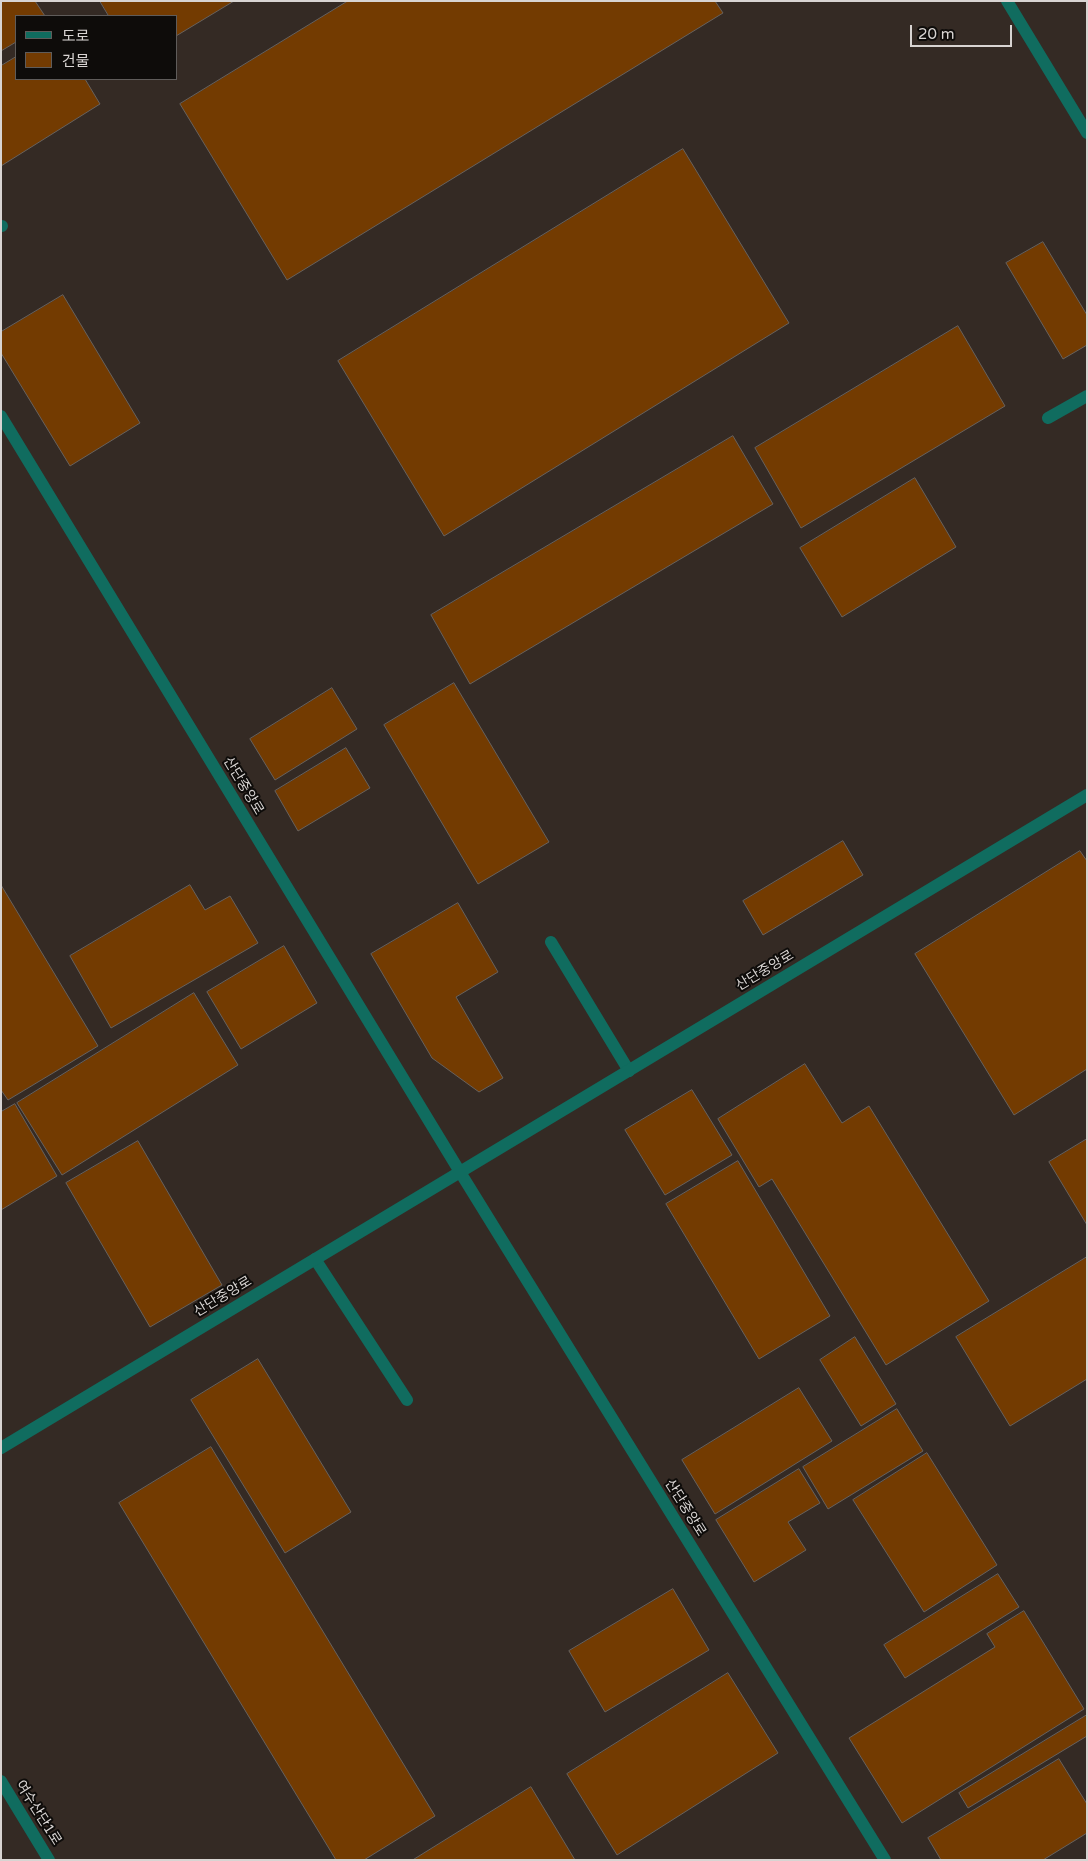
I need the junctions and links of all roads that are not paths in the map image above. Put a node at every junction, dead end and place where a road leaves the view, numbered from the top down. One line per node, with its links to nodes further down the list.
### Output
1 (1007, 1): 2 (street)
2 (1087, 133)
3 (1087, 396): 5 (street)
4 (1, 416): 9 (street, 산단중앙로)
5 (1048, 418)
6 (1087, 795): 8 (street, 산단중앙로)
7 (552, 942): 8 (street)
8 (628, 1070): 9 (street, 산단중앙로)
9 (460, 1172): 10 (street, 산단중앙로); 15 (street, 산단중앙로)
10 (315, 1259): 11 (street); 12 (street, 산단중앙로)
11 (407, 1400)
12 (1, 1448)
13 (1, 1781): 14 (street, 여수산단1로)
14 (50, 1860)
15 (885, 1860)

